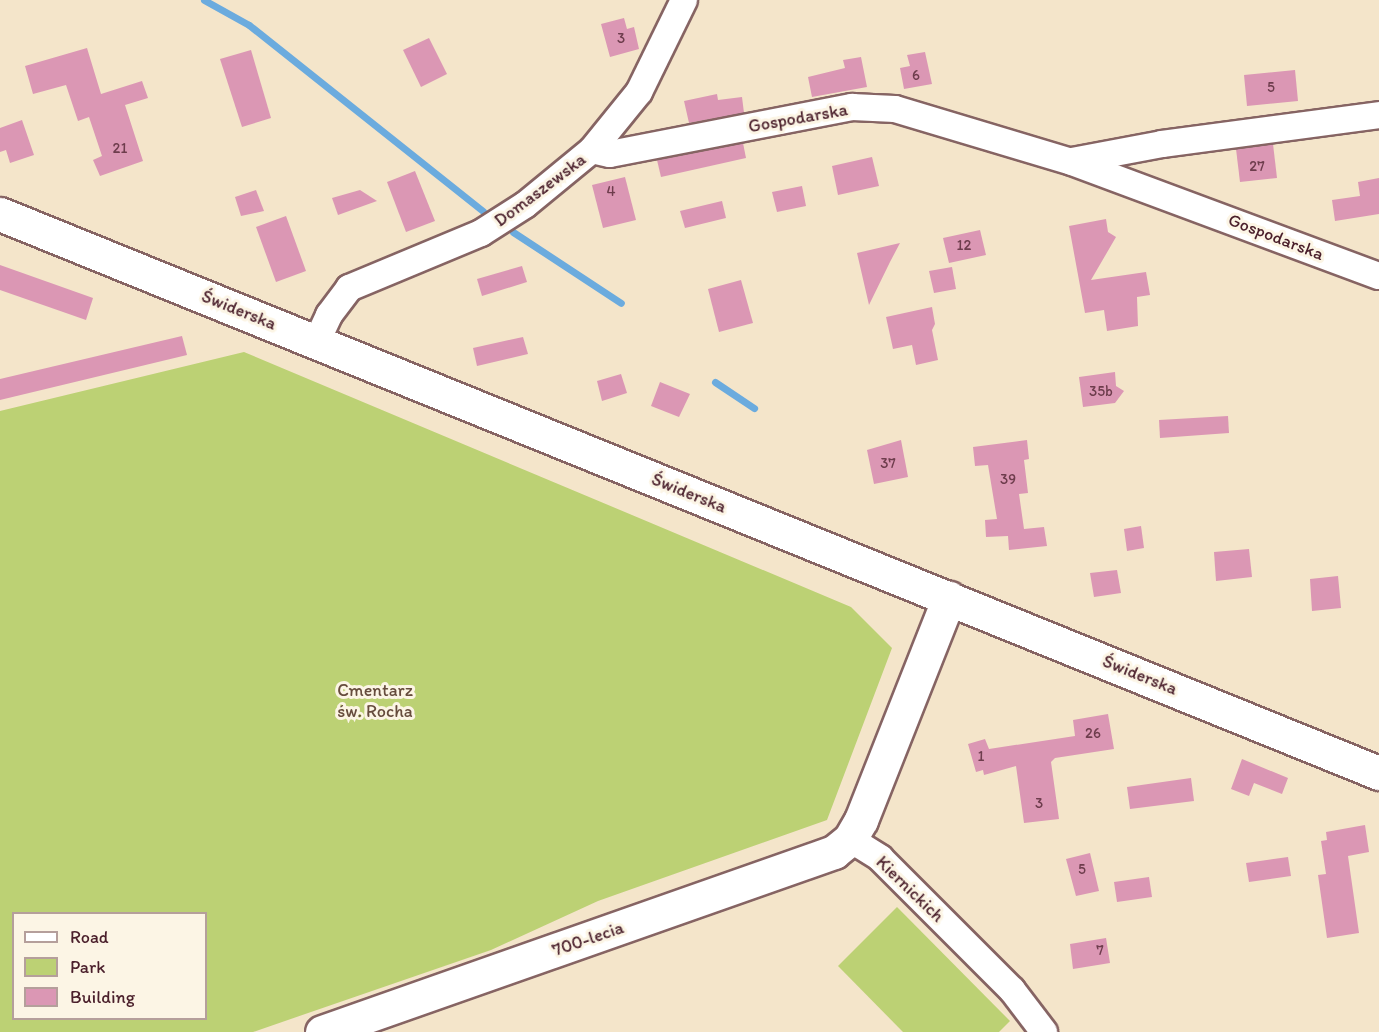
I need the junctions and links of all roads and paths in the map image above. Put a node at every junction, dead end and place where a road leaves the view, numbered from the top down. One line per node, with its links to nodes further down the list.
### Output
1 (684, 0): 3 (street, Domaszewska)
2 (1379, 115): 4 (street, Gospodarska)
3 (592, 150): 4 (street, Gospodarska); 7 (street, Domaszewska)
4 (1072, 162): 6 (street, Gospodarska)
5 (0, 214): 7 (main road, Świderska)
6 (1379, 276)
7 (317, 341): 8 (main road, Świderska)
8 (949, 598): 9 (main road, Świderska); 10 (main road)
9 (1379, 773)
10 (850, 839): 11 (main road, 700-lecia); 12 (street, Kiernickich)
11 (322, 1032)
12 (1044, 1032)

